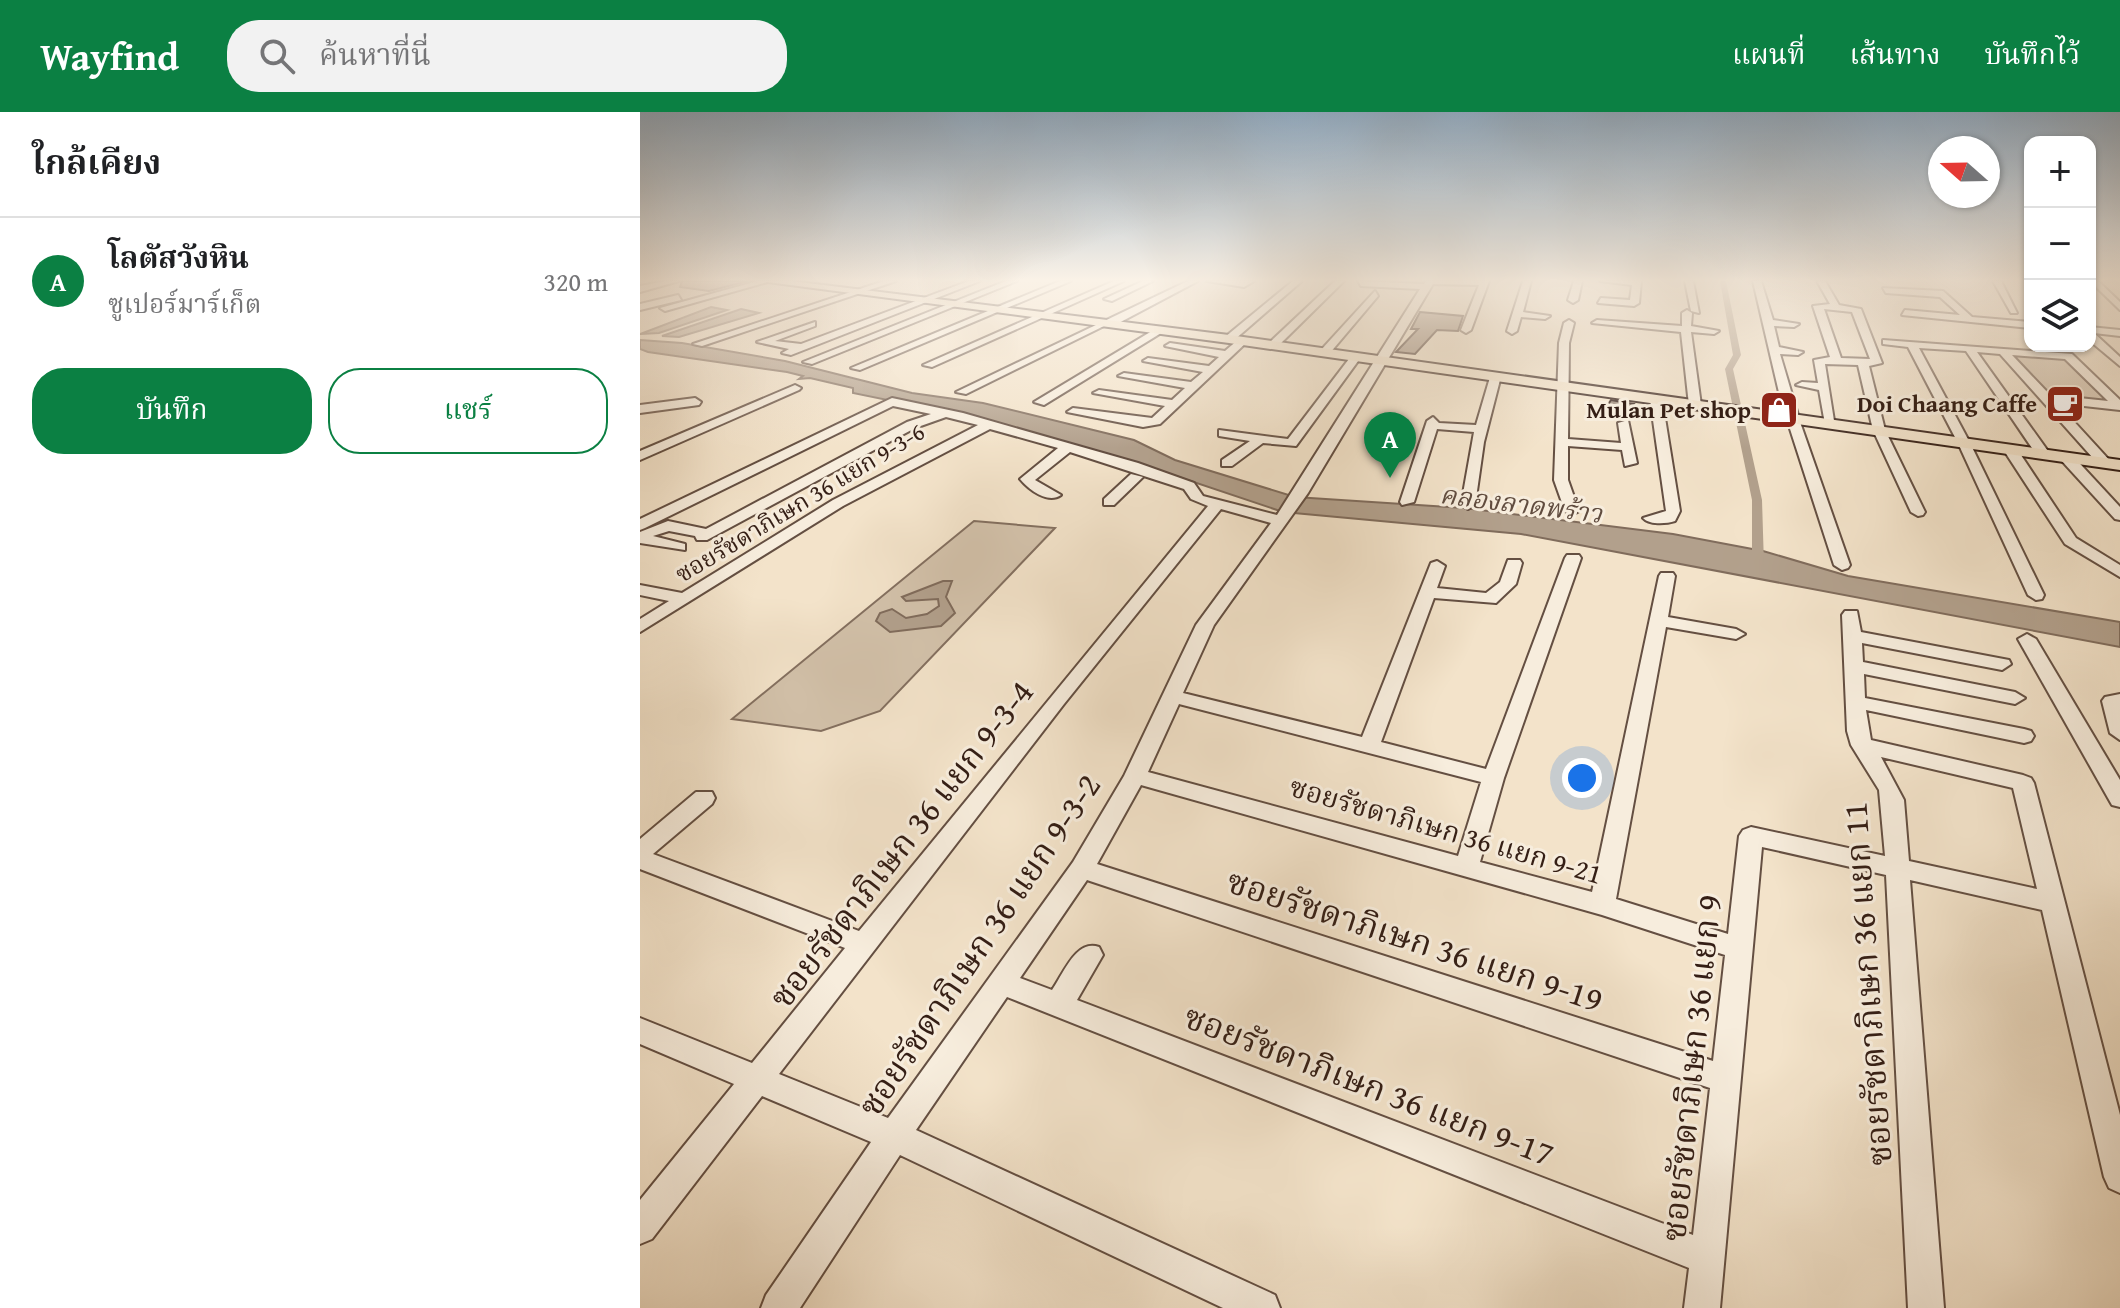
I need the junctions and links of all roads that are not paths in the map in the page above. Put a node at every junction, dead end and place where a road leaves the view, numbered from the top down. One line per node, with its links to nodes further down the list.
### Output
1 (716, 337): 26 (street)
2 (774, 337): 32 (street)
3 (825, 337): 32 (street)
4 (872, 337): 49 (street)
5 (915, 337): 36 (street)
6 (931, 337): 53 (street)
7 (992, 337): 52 (street)
8 (1077, 337): 62 (street)
9 (1153, 337): 67 (street)
10 (1156, 337): 29 (street)
11 (1213, 337): 24 (main road)
12 (1239, 337): 24 (street)
13 (1282, 337): 28 (street)
14 (1338, 337): 39 (street)
15 (1397, 337): 46 (street, ซอยรัชดาภิเษก 36 แยก 9-3-2)
16 (1566, 337): 59 (street)
17 (1689, 337): 69 (street)
18 (1708, 337): 25 (street)
19 (1777, 337): 35 (street)
20 (1828, 337): 47 (street)
21 (1872, 337): 42 (street)
22 (1927, 337): 31 (street)
23 (2096, 339): 34 (street)
24 (1236, 340): 28 (main road); 43 (street)
25 (1717, 343)
26 (698, 344)
27 (1912, 344): 31 (street); 42 (street); 45 (street)
28 (1273, 345): 39 (main road)
29 (1143, 346)
30 (1170, 346): 43 (street)
31 (1935, 346): 33 (street)
32 (800, 347): 41 (street)
33 (1969, 348): 37 (street); 89 (street)
34 (2105, 349): 38 (street); 51 (street)
35 (1773, 350): 40 (street); 75 (street)
36 (865, 351)
37 (2003, 351): 65 (street); 70 (street)
38 (2120, 351)
39 (1325, 352): 44 (main road)
40 (1798, 352)
41 (787, 353)
42 (1882, 353): 45 (street); 50 (street)
43 (1228, 355): 54 (street)
44 (1356, 357): 46 (main road); 83 (street)
45 (1919, 357): 85 (street)
46 (1383, 360): 56 (main road); 107 (street, ซอยรัชดาภิเษก 36 แยก 9-3-2)
47 (1836, 360): 50 (street); 60 (street)
48 (1148, 361): 54 (street)
49 (808, 362)
50 (1863, 362): 79 (street)
51 (2120, 363)
52 (928, 365)
53 (856, 368)
54 (1211, 370): 58 (street)
55 (1124, 376): 58 (street)
56 (1495, 376): 59 (main road); 82 (street)
57 (1802, 385): 60 (street)
58 (1193, 386): 68 (street)
59 (1564, 386): 64 (main road); 84 (street)
60 (1824, 387): 77 (street)
61 (795, 388): 90 (street)
62 (962, 392)
63 (1099, 393): 68 (street)
64 (1656, 399): 69 (main road); 108 (street)
65 (2050, 399): 70 (street); 95 (street)
66 (695, 402): 71 (street)
67 (1040, 402)
68 (1172, 404): 72 (street)
69 (1695, 405): 75 (main road)
70 (2117, 405)
71 (640, 409)
72 (1073, 412)
73 (942, 414): 74 (street); 78 (street); 103 (street)
74 (916, 418): 80 (street); 110 (street)
75 (1793, 418): 77 (main road); 114 (street)
76 (1624, 423): 87 (street)
77 (1831, 424): 79 (main road)
78 (988, 425): 80 (street, ซอยรัชดาภิเษก 36 แยก 9-3-6); 86 (street)
79 (1879, 430): 85 (main road); 105 (street)
80 (972, 432): 121 (street, ซอยรัชดาภิเษก 36 แยก 9-3-6)
81 (1223, 433): 83 (street)
82 (1480, 436): 100 (street); 101 (street)
83 (1259, 440): 92 (street)
84 (1563, 442): 87 (street); 104 (street)
85 (1964, 443): 88 (main road); 120 (street)
86 (1068, 447): 94 (street); 97 (street)
87 (1628, 447): 93 (street)
88 (2010, 449): 89 (main road); 116 (street)
89 (2043, 454): 91 (main road)
90 (640, 456)
91 (2066, 457): 95 (main road); 106 (street)
92 (1227, 463)
93 (1630, 463)
94 (1125, 464): 96 (street); 98 (street)
95 (2112, 464)
96 (1136, 477): 98 (street); 99 (street)
97 (1054, 495)
98 (1206, 500): 107 (street); 147 (street, ซอยรัชดาภิเษก 36 แยก 9-3-4)
99 (1109, 502)
100 (1407, 502)
101 (1468, 505)
102 (642, 506): 103 (street)
103 (673, 509): 109 (street)
104 (1572, 511)
105 (1918, 512)
106 (2120, 516)
107 (1284, 517): 128 (street, ซอยรัชดาภิเษก 36 แยก 9-3-2)
108 (1650, 518)
109 (640, 525)
110 (640, 537): 111 (street)
111 (679, 547)
112 (1573, 558): 137 (street)
113 (1514, 563): 119 (street)
114 (1842, 565)
115 (1437, 566): 119 (street)
116 (2120, 572)
117 (1667, 576): 122 (street)
118 (640, 590): 121 (street)
119 (1427, 592): 135 (street)
120 (2036, 595)
121 (684, 599): 123 (street, ซอยรัชดาภิเษก 36 แยก 9-3-6)
122 (1657, 620): 124 (street); 146 (street)
123 (640, 627)
124 (1736, 634)
125 (2027, 639): 139 (street)
126 (2002, 664): 127 (street, ซอยรัชดาภิเษก 36 แยก 11)
127 (1853, 666): 129 (street); 131 (street, ซอยรัชดาภิเษก 36 แยก 11)
128 (1173, 696): 135 (street); 136 (street, ซอยรัชดาภิเษก 36 แยก 9-3-2)
129 (2015, 698)
130 (2120, 700): 132 (street)
131 (1855, 702): 133 (street); 134 (street, ซอยรัชดาภิเษก 36 แยก 11)
132 (2120, 733)
133 (2024, 736)
134 (1861, 745): 143 (street, ซอยรัชดาภิเษก 36 แยก 11); 145 (street)
135 (1369, 746): 137 (street)
136 (1135, 776): 142 (street, ซอยรัชดาภิเษก 36 แยก 9-21); 144 (street, ซอยรัชดาภิเษก 36 แยก 9-3-2)
137 (1493, 778): 142 (street)
138 (704, 798): 140 (street)
139 (2120, 799)
140 (640, 852)
141 (640, 859): 147 (street)
142 (1467, 866): 146 (street, ซอยรัชดาภิเษก 36 แยก 9-21)
143 (1897, 866): 145 (street); 148 (street, ซอยรัชดาภิเษก 36 แยก 9); 162 (street, ซอยรัชดาภิเษก 36 แยก 11)
144 (1082, 869): 150 (street, ซอยรัชดาภิเษก 36 แยก 9-3-2); 154 (street, ซอยรัชดาภิเษก 36 แยก 9-19)
145 (2052, 902): 156 (street)
146 (1602, 905): 148 (street, ซอยรัชดาภิเษก 36 แยก 9-21)
147 (865, 945): 153 (street, ซอยรัชดาภิเษก 36 แยก 9-3-4)
148 (1739, 948): 154 (street, ซอยรัชดาภิเษก 36 แยก 9)
149 (1090, 955): 151 (street)
150 (1002, 983): 151 (street, ซอยรัชดาภิเษก 36 แยก 9-17); 155 (street, ซอยรัชดาภิเษก 36 แยก 9-3-2)
151 (1058, 1005): 158 (street, ซอยรัชดาภิเษก 36 แยก 9-17)
152 (640, 1031): 153 (street)
153 (758, 1079): 155 (street); 157 (street, ซอยรัชดาภิเษก 36 แยก 9-3-4)
154 (1726, 1079): 158 (street, ซอยรัชดาภิเษก 36 แยก 9)
155 (894, 1136): 159 (street, ซอยรัชดาภิเษก 36 แยก 9-3-2); 160 (street)
156 (2120, 1177)
157 (640, 1227)
158 (1708, 1258): 161 (street, ซอยรัชดาภิเษก 36 แยก 9)
159 (779, 1308)
160 (1262, 1308)
161 (1702, 1308)
162 (1926, 1308)

